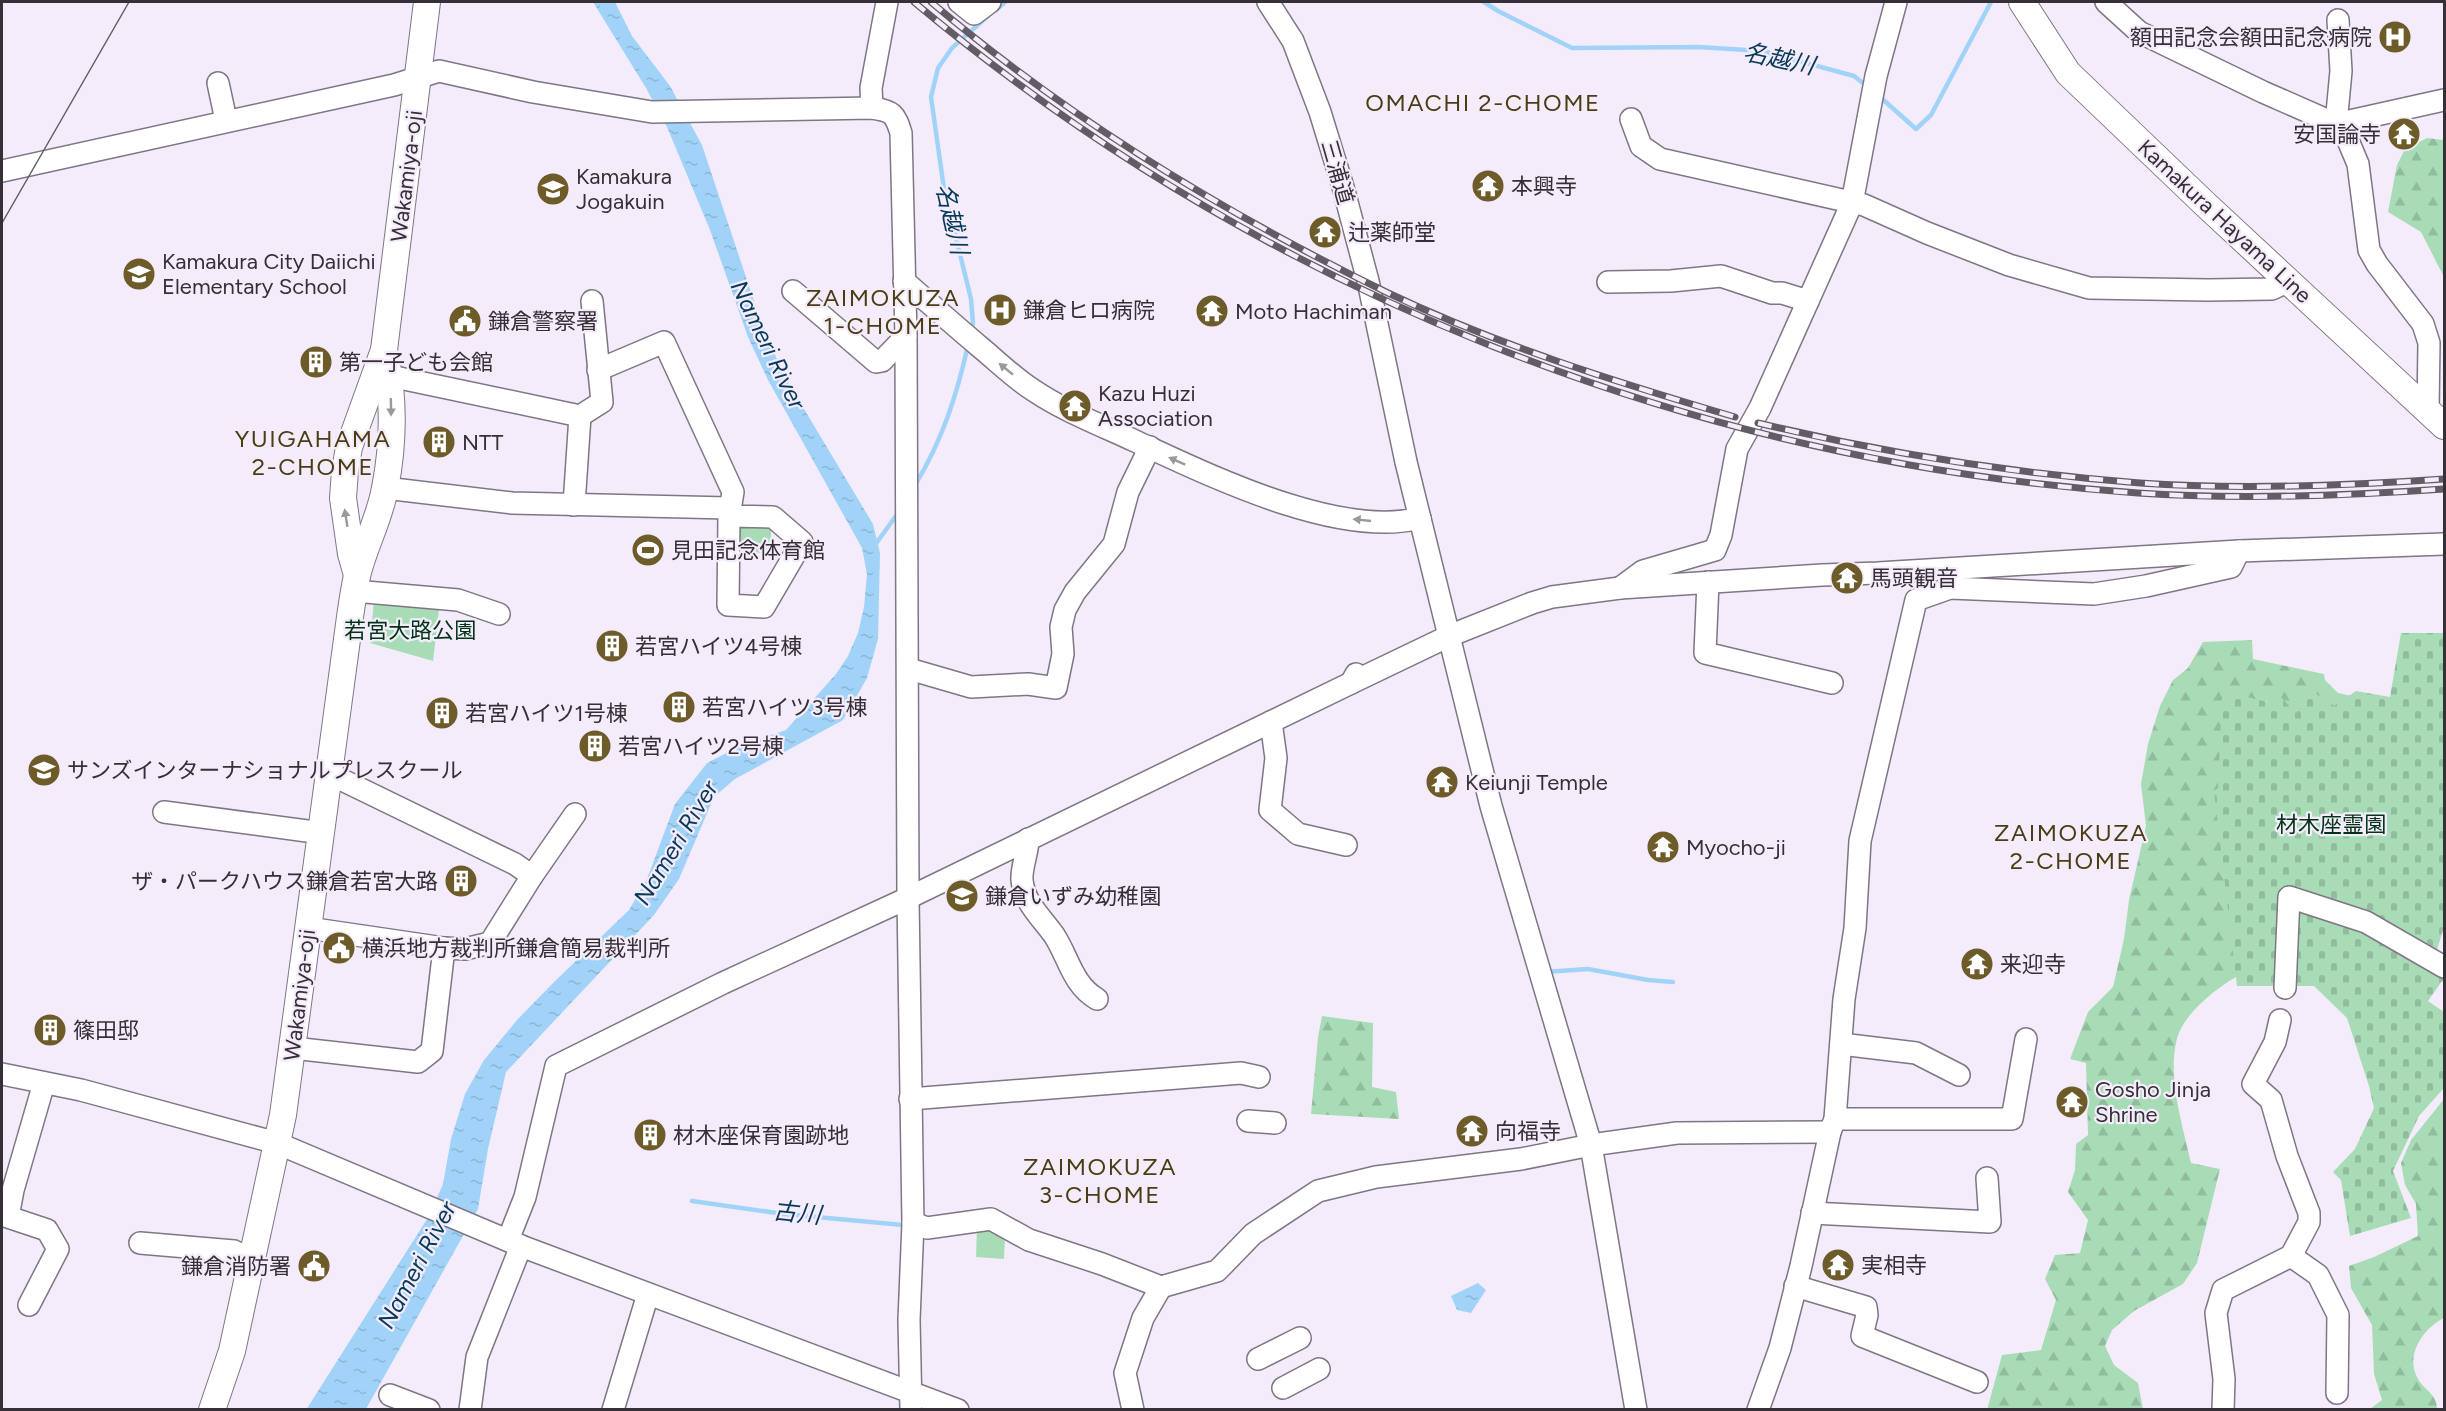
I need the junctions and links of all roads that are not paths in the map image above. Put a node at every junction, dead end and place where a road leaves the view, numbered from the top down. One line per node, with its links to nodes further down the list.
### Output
1 (427, 2): 10 (main road, Wakamiya-oji)
2 (887, 2): 13 (street)
3 (959, 2): 4 (street)
4 (990, 2)
5 (1268, 2): 35 (street, 三浦道)
6 (1896, 2): 18 (street)
7 (2022, 2): 20 (main road, Kamakura Hayama Line)
8 (2106, 2): 16 (street)
9 (2338, 20): 16 (street)
10 (418, 78): 13 (street); 14 (street); 26 (main road, Wakamiya-oji)
11 (218, 83): 14 (street)
12 (2445, 100): 16 (street)
13 (872, 108): 19 (street)
14 (226, 120): 17 (street)
15 (1631, 120): 18 (street)
16 (2336, 124): 30 (street)
17 (2, 171)
18 (1852, 203): 20 (street); 24 (street)
19 (904, 281): 25 (street); 31 (street, one-way to 19)
20 (2289, 281): 30 (main road, Kamakura Hayama Line)
21 (1608, 282): 24 (street)
22 (793, 291): 25 (street)
23 (592, 301): 27 (street)
24 (1808, 301): 40 (street)
25 (906, 336): 43 (street)
26 (384, 350): 28 (main road, Wakamiya-oji); 39 (main road, Wakamiya-oji, one-way to 26)
27 (598, 370): 29 (street); 34 (street)
28 (390, 376): 29 (street); 32 (main road, Wakamiya-oji, one-way to 32)
29 (580, 416): 33 (street)
30 (2436, 418)
31 (1150, 447): 35 (street, one-way to 31); 43 (street)
32 (385, 488): 33 (street); 39 (main road, Wakamiya-oji)
33 (574, 505): 34 (street)
34 (729, 512): 34 (street)
35 (1420, 518): 42 (street, 三浦道)
36 (2445, 544): 37 (street)
37 (2239, 551): 38 (street); 61 (street)
38 (1708, 582): 40 (street); 44 (street)
39 (356, 583): 41 (street); 46 (main road, Wakamiya-oji)
40 (1620, 588): 42 (street)
41 (500, 614)
42 (1449, 636): 45 (street); 72 (street, 三浦道)
43 (909, 669): 53 (street)
44 (1832, 683)
45 (1271, 722): 50 (street); 51 (street)
46 (330, 774): 49 (main road, Wakamiya-oji); 52 (street)
47 (164, 812): 49 (street)
48 (575, 814): 52 (street)
49 (322, 833): 54 (main road, Wakamiya-oji)
50 (1028, 839): 53 (street); 58 (street)
51 (1346, 845)
52 (532, 876): 55 (street)
53 (908, 898): 67 (street); 77 (street)
54 (308, 928): 55 (street); 62 (main road, Wakamiya-oji)
55 (444, 948): 62 (street)
56 (2445, 967): 57 (street)
57 (2285, 988)
58 (1097, 999)
59 (2280, 1020): 78 (street)
60 (2026, 1039): 70 (street)
61 (1841, 1044): 64 (street); 70 (street)
62 (293, 1048): 71 (main road, Wakamiya-oji)
63 (2, 1074): 66 (street)
64 (1959, 1076)
65 (1259, 1077): 67 (street)
66 (44, 1083): 71 (street); 83 (street)
67 (910, 1098): 75 (street)
68 (1248, 1121): 69 (street)
69 (1275, 1123)
70 (1832, 1125): 72 (street); 74 (street)
71 (277, 1143): 77 (street); 79 (main road, Wakamiya-oji)
72 (1591, 1145): 81 (street); 98 (street, 三浦道)
73 (1987, 1178): 74 (street)
74 (1812, 1213): 80 (street)
75 (913, 1230): 81 (street); 91 (street)
76 (140, 1243): 79 (street)
77 (514, 1243): 82 (street); 94 (street)
78 (2291, 1256): 89 (street); 100 (street)
79 (251, 1259): 92 (main road, Wakamiya-oji)
80 (1795, 1286): 87 (street); 99 (street)
81 (1161, 1287): 97 (street)
82 (648, 1294): 91 (street); 95 (street)
83 (29, 1305)
84 (1300, 1338): 85 (street)
85 (1258, 1359)
86 (1319, 1369): 88 (street)
87 (1977, 1382)
88 (1283, 1388)
89 (2337, 1393)
90 (390, 1395): 93 (street)
91 (911, 1400): 96 (street)
92 (212, 1410)
93 (429, 1410)
94 (470, 1410)
95 (613, 1410)
96 (958, 1410)
97 (1133, 1410)
98 (1636, 1410)
99 (1758, 1410)
100 (2223, 1410)

